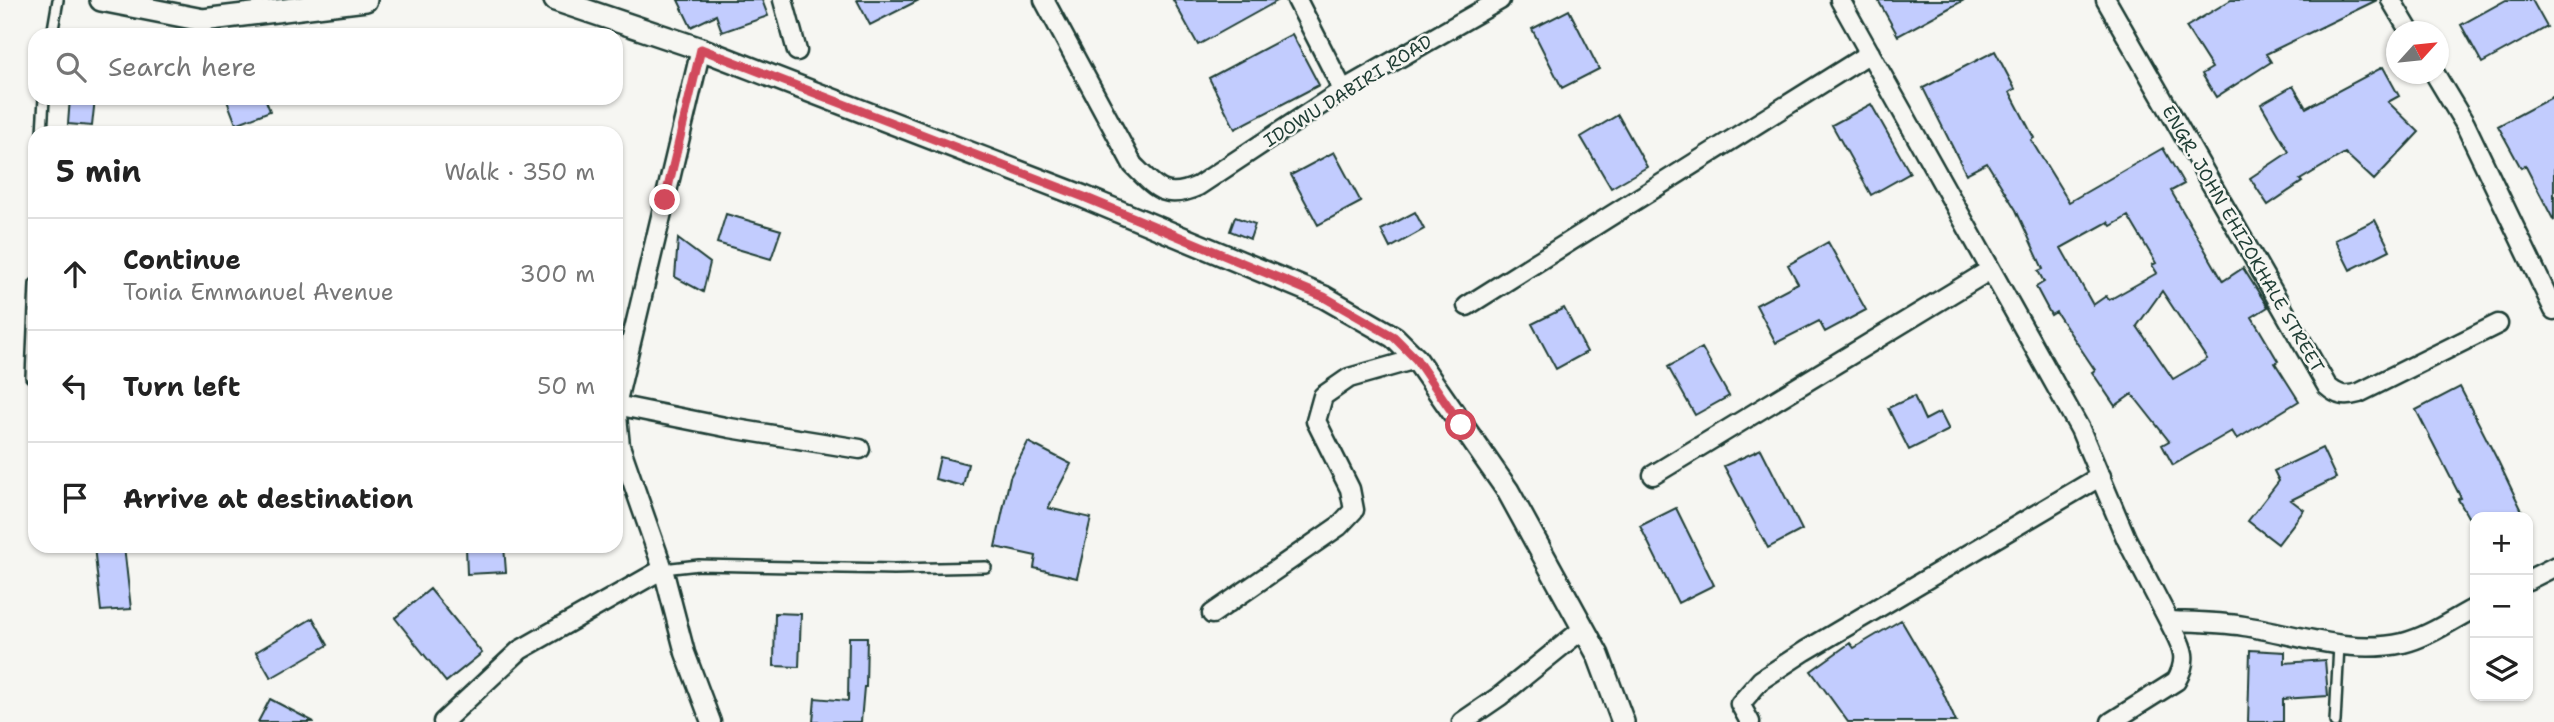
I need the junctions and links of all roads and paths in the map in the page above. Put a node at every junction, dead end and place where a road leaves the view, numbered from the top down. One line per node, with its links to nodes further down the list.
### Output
1 (58, 0): 13 (lane)
2 (366, 0): 11 (street)
3 (555, 0): 14 (street)
4 (783, 0): 15 (street)
5 (1044, 0): 18 (street, IDOWU DABIRI ROAD)
6 (1297, 0): 18 (street)
7 (1500, 0): 18 (street, IDOWU DABIRI ROAD)
8 (1840, 0): 16 (street)
9 (2106, 0): 24 (street, ENGR. JOHN EHIZOKHALE STREET)
10 (2391, 0): 12 (street)
11 (108, 1)
12 (2403, 21)
13 (53, 28)
14 (701, 49): 25 (street); 26 (street)
15 (797, 51)
16 (1870, 53): 21 (street); 22 (street)
17 (2441, 84): 23 (street)
18 (1343, 90)
19 (44, 105): 20 (lane)
20 (42, 126)
21 (1990, 270): 30 (street); 31 (street)
22 (1467, 306)
23 (2554, 310)
24 (2498, 324)
25 (1416, 359): 37 (street); 39 (street)
26 (623, 376)
27 (623, 406): 28 (street)
28 (860, 449)
29 (623, 455): 34 (street)
30 (1653, 475)
31 (2101, 476): 38 (street); 45 (street)
32 (2554, 566): 35 (street)
33 (986, 567): 34 (lane)
34 (663, 569): 41 (street); 42 (street)
35 (2533, 577)
36 (2470, 610): 40 (street)
37 (1212, 614)
38 (2169, 621): 40 (street); 46 (street)
39 (1584, 628): 43 (street); 44 (street)
40 (2339, 645): 47 (lane)
41 (443, 722)
42 (711, 722)
43 (1462, 722)
44 (1623, 722)
45 (1750, 722)
46 (2111, 722)
47 (2335, 722)

